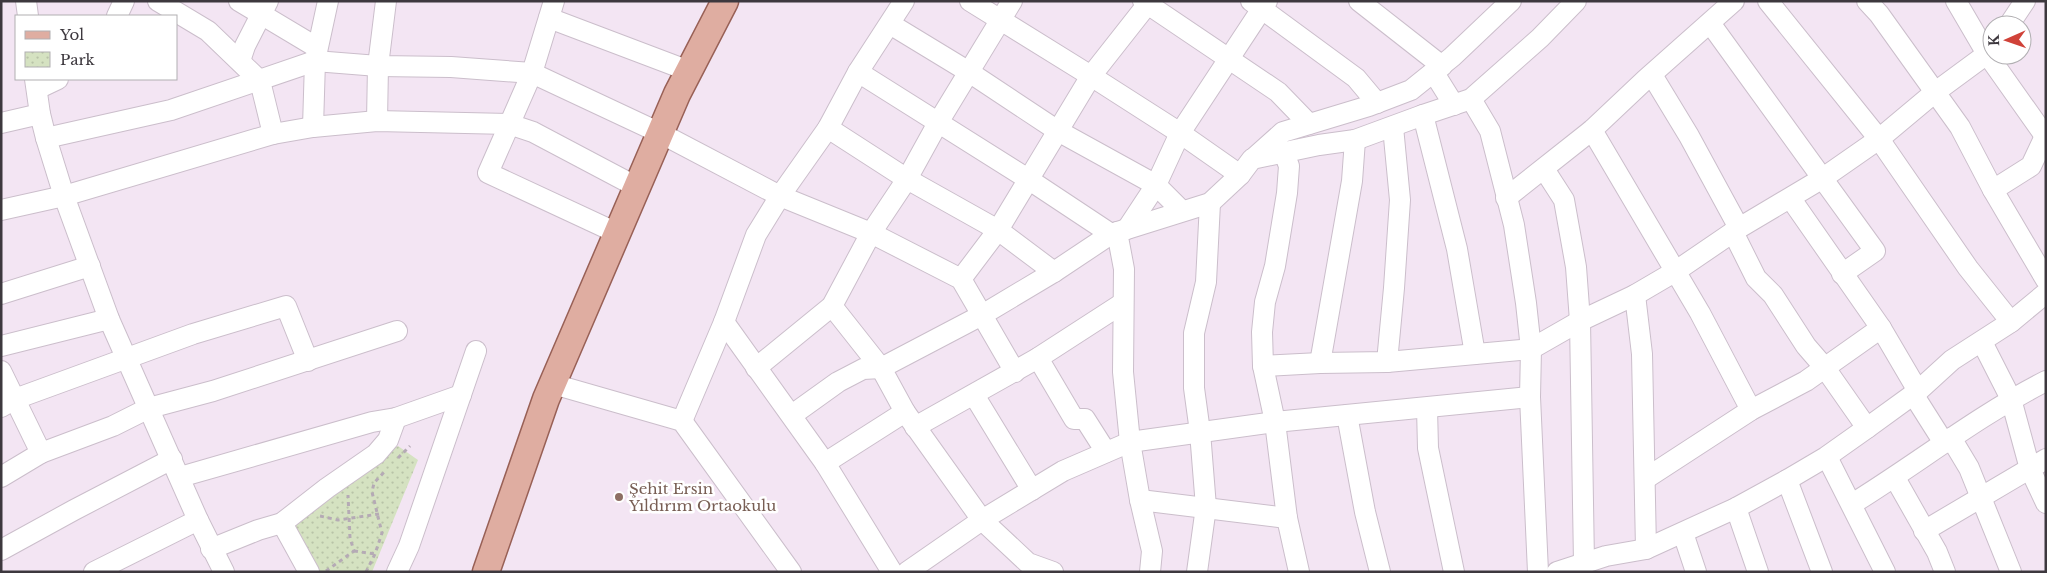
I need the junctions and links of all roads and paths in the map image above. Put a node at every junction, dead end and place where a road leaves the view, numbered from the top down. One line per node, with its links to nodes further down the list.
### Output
1 (26, 1): 23 (street)
2 (124, 1): 24 (street)
3 (158, 1): 33 (street)
4 (239, 1): 21 (street)
5 (328, 1): 30 (street)
6 (386, 1): 35 (street)
7 (725, 1): 37 (main road)
8 (904, 1): 27 (street)
9 (970, 1): 26 (street)
10 (1012, 1): 26 (street)
11 (1359, 1): 36 (street)
12 (1511, 1): 36 (street)
13 (1576, 1): 47 (street)
14 (1734, 1): 28 (street)
15 (1768, 1): 66 (street)
16 (1867, 1): 46 (street)
17 (1956, 1): 29 (street)
18 (2025, 1): 25 (street)
19 (1147, 2): 32 (street); 42 (street)
20 (1260, 4): 32 (street); 48 (street)
21 (264, 8): 30 (street); 33 (street)
22 (551, 10): 37 (street); 40 (street)
23 (28, 15)
24 (117, 15)
25 (2016, 15)
26 (1000, 21): 39 (street); 42 (street)
27 (890, 24): 38 (street); 39 (street)
28 (1710, 24): 41 (street); 71 (street)
29 (1982, 39)
30 (316, 54): 35 (street); 44 (street); 56 (street)
31 (1982, 57): 46 (street)
32 (1229, 59): 55 (street); 62 (street)
33 (240, 61): 44 (street)
34 (1999, 65): 64 (street)
35 (378, 66): 40 (street); 51 (street)
36 (1438, 69): 47 (street); 48 (street)
37 (689, 71): 61 (main road)
38 (858, 72): 52 (street); 58 (street)
39 (969, 72): 52 (street); 60 (street)
40 (532, 73): 54 (street); 61 (street)
41 (1652, 75): 59 (street); 85 (street)
42 (1091, 76): 60 (street); 62 (street)
43 (54, 80): 45 (street)
44 (260, 81): 63 (street); 65 (street)
45 (36, 84): 49 (street)
46 (1934, 93): 66 (street); 76 (street)
47 (1463, 102): 50 (street); 79 (street)
48 (1377, 103): 55 (street)
49 (40, 114): 53 (street); 65 (street)
50 (1423, 115): 57 (street); 111 (street)
51 (377, 121): 54 (street); 56 (street)
52 (939, 122): 72 (street); 73 (street)
53 (1, 124)
54 (509, 124): 75 (street); 87 (street)
55 (1309, 124): 69 (street)
56 (313, 127): 63 (street)
57 (1393, 127): 67 (street); 115 (street)
58 (828, 128): 72 (street); 78 (street)
59 (1592, 130): 70 (street); 90 (street)
60 (1058, 131): 73 (street); 74 (street)
61 (660, 133): 75 (main road); 78 (street)
62 (1180, 133): 69 (street); 74 (street)
63 (273, 134): 77 (street)
64 (2046, 135): 76 (street)
65 (46, 138): 77 (street)
66 (1879, 139): 71 (street); 104 (street)
67 (1355, 140): 68 (street); 116 (street)
68 (1284, 153): 69 (street); 117 (street)
69 (1246, 167): 81 (street)
70 (1544, 169): 79 (street); 102 (street)
71 (1824, 178): 80 (street); 92 (street)
72 (907, 179): 84 (street); 88 (street)
73 (1028, 179): 84 (street); 86 (street)
74 (1156, 185): 83 (street); 86 (street)
75 (637, 188): 87 (main road)
76 (1993, 190): 94 (street)
77 (64, 196): 82 (street); 89 (street)
78 (780, 196): 88 (street); 103 (street)
79 (1506, 198): 109 (street)
80 (1790, 199): 85 (street); 92 (street)
81 (1210, 203): 83 (street); 141 (street)
82 (1, 210)
83 (1182, 211): 86 (street)
84 (998, 230): 91 (street); 93 (street)
85 (1736, 230): 90 (street); 120 (street)
86 (1118, 232): 91 (street); 98 (street)
87 (618, 233): 124 (main road)
88 (871, 233): 93 (street); 99 (street)
89 (90, 266): 96 (street); 101 (street)
90 (1676, 271): 97 (street); 133 (street)
91 (1054, 272): 100 (street)
92 (1842, 274): 105 (street)
93 (961, 279): 100 (street)
94 (2046, 280)
95 (2046, 293): 104 (street)
96 (1, 294)
97 (1635, 295): 102 (street); 154 (street)
98 (1123, 303): 113 (street); 143 (street)
99 (832, 306): 118 (street); 119 (street)
100 (982, 315): 119 (street); 122 (street)
101 (109, 319): 108 (street); 112 (street)
102 (1580, 321): 109 (street); 177 (street)
103 (724, 322): 118 (street); 138 (street)
104 (2011, 322): 107 (street)
105 (1881, 328): 120 (street); 125 (street)
106 (397, 331): 114 (street)
107 (1982, 342): 125 (street); 129 (street)
108 (1, 346)
109 (1531, 349): 111 (street); 128 (street)
110 (476, 351): 126 (street)
111 (1475, 354): 115 (street)
112 (127, 357): 114 (street); 130 (street); 131 (street)
113 (1038, 358): 122 (street); 145 (street)
114 (308, 361): 131 (street)
115 (1387, 362): 116 (street)
116 (1320, 363): 117 (street)
117 (1263, 366): 139 (street)
118 (756, 368): 134 (street)
119 (881, 368): 134 (street); 137 (street)
120 (1825, 368): 133 (street); 140 (street)
121 (1, 371): 130 (street)
122 (1015, 372): 127 (street)
123 (2046, 381): 129 (street)
124 (553, 384): 138 (street); 186 (main road)
125 (1916, 392): 140 (street); 142 (street)
126 (461, 395): 136 (street); 185 (street)
127 (974, 395): 137 (street); 156 (street)
128 (1530, 397): 132 (street); 195 (street)
129 (2011, 399): 142 (street); 149 (street)
130 (8, 403): 146 (street)
131 (149, 408): 146 (street); 150 (street)
132 (1427, 408): 135 (street); 194 (street)
133 (1750, 410): 154 (street)
134 (792, 415): 148 (street)
135 (1347, 415): 139 (street); 193 (street)
136 (396, 418): 150 (street); 151 (street)
137 (910, 420): 148 (street); 168 (street)
138 (682, 421): 187 (street)
139 (1275, 422): 141 (street); 165 (street)
140 (1867, 428): 147 (street)
141 (1200, 432): 143 (street); 162 (street)
142 (1948, 440): 153 (street); 157 (street)
143 (1130, 442): 145 (street); 158 (street)
144 (410, 446): 164 (path)
145 (1106, 452): 156 (street)
146 (42, 453): 152 (street)
147 (1827, 457): 155 (street); 160 (street)
148 (825, 463): 188 (street)
149 (2038, 464): 157 (street); 159 (street)
150 (176, 468): 167 (street); 174 (street)
151 (344, 476): 161 (street); 166 (path)
152 (1, 477)
153 (1895, 478): 160 (street); 170 (street)
154 (1645, 479): 173 (street)
155 (1787, 480): 163 (street); 199 (street)
156 (1032, 490): 168 (street)
157 (1981, 497): 170 (street); 202 (street)
158 (1140, 500): 162 (street); 190 (street)
159 (2046, 503)
160 (1852, 504): 200 (street)
161 (304, 506): 166 (path); 169 (street)
162 (1206, 507): 165 (street); 191 (street)
163 (1736, 508): 171 (street); 198 (street)
164 (379, 514): 166 (path); 176 (path)
165 (1287, 518): 192 (street)
166 (349, 519): 175 (path)
167 (198, 520): 172 (street); 181 (street)
168 (982, 520): 179 (street); 189 (street)
169 (282, 523): 172 (street); 182 (street)
170 (1924, 531): 201 (street)
171 (1683, 534): 173 (street); 197 (street)
172 (211, 549): 180 (street)
173 (1646, 549): 178 (street)
174 (1, 550)
175 (354, 551): 176 (path); 183 (path)
176 (375, 554): 184 (path)
177 (1584, 564): 178 (street); 196 (street)
178 (1606, 564)
179 (1039, 569)
180 (222, 571)
181 (94, 572)
182 (309, 572)
183 (326, 572)
184 (366, 572)
185 (397, 572)
186 (486, 572)
187 (791, 572)
188 (892, 572)
189 (907, 572)
190 (1150, 572)
191 (1197, 572)
192 (1299, 572)
193 (1380, 572)
194 (1454, 572)
195 (1538, 572)
196 (1556, 572)
197 (1696, 572)
198 (1758, 572)
199 (1822, 572)
200 (1886, 572)
201 (1945, 572)
202 (2011, 572)

